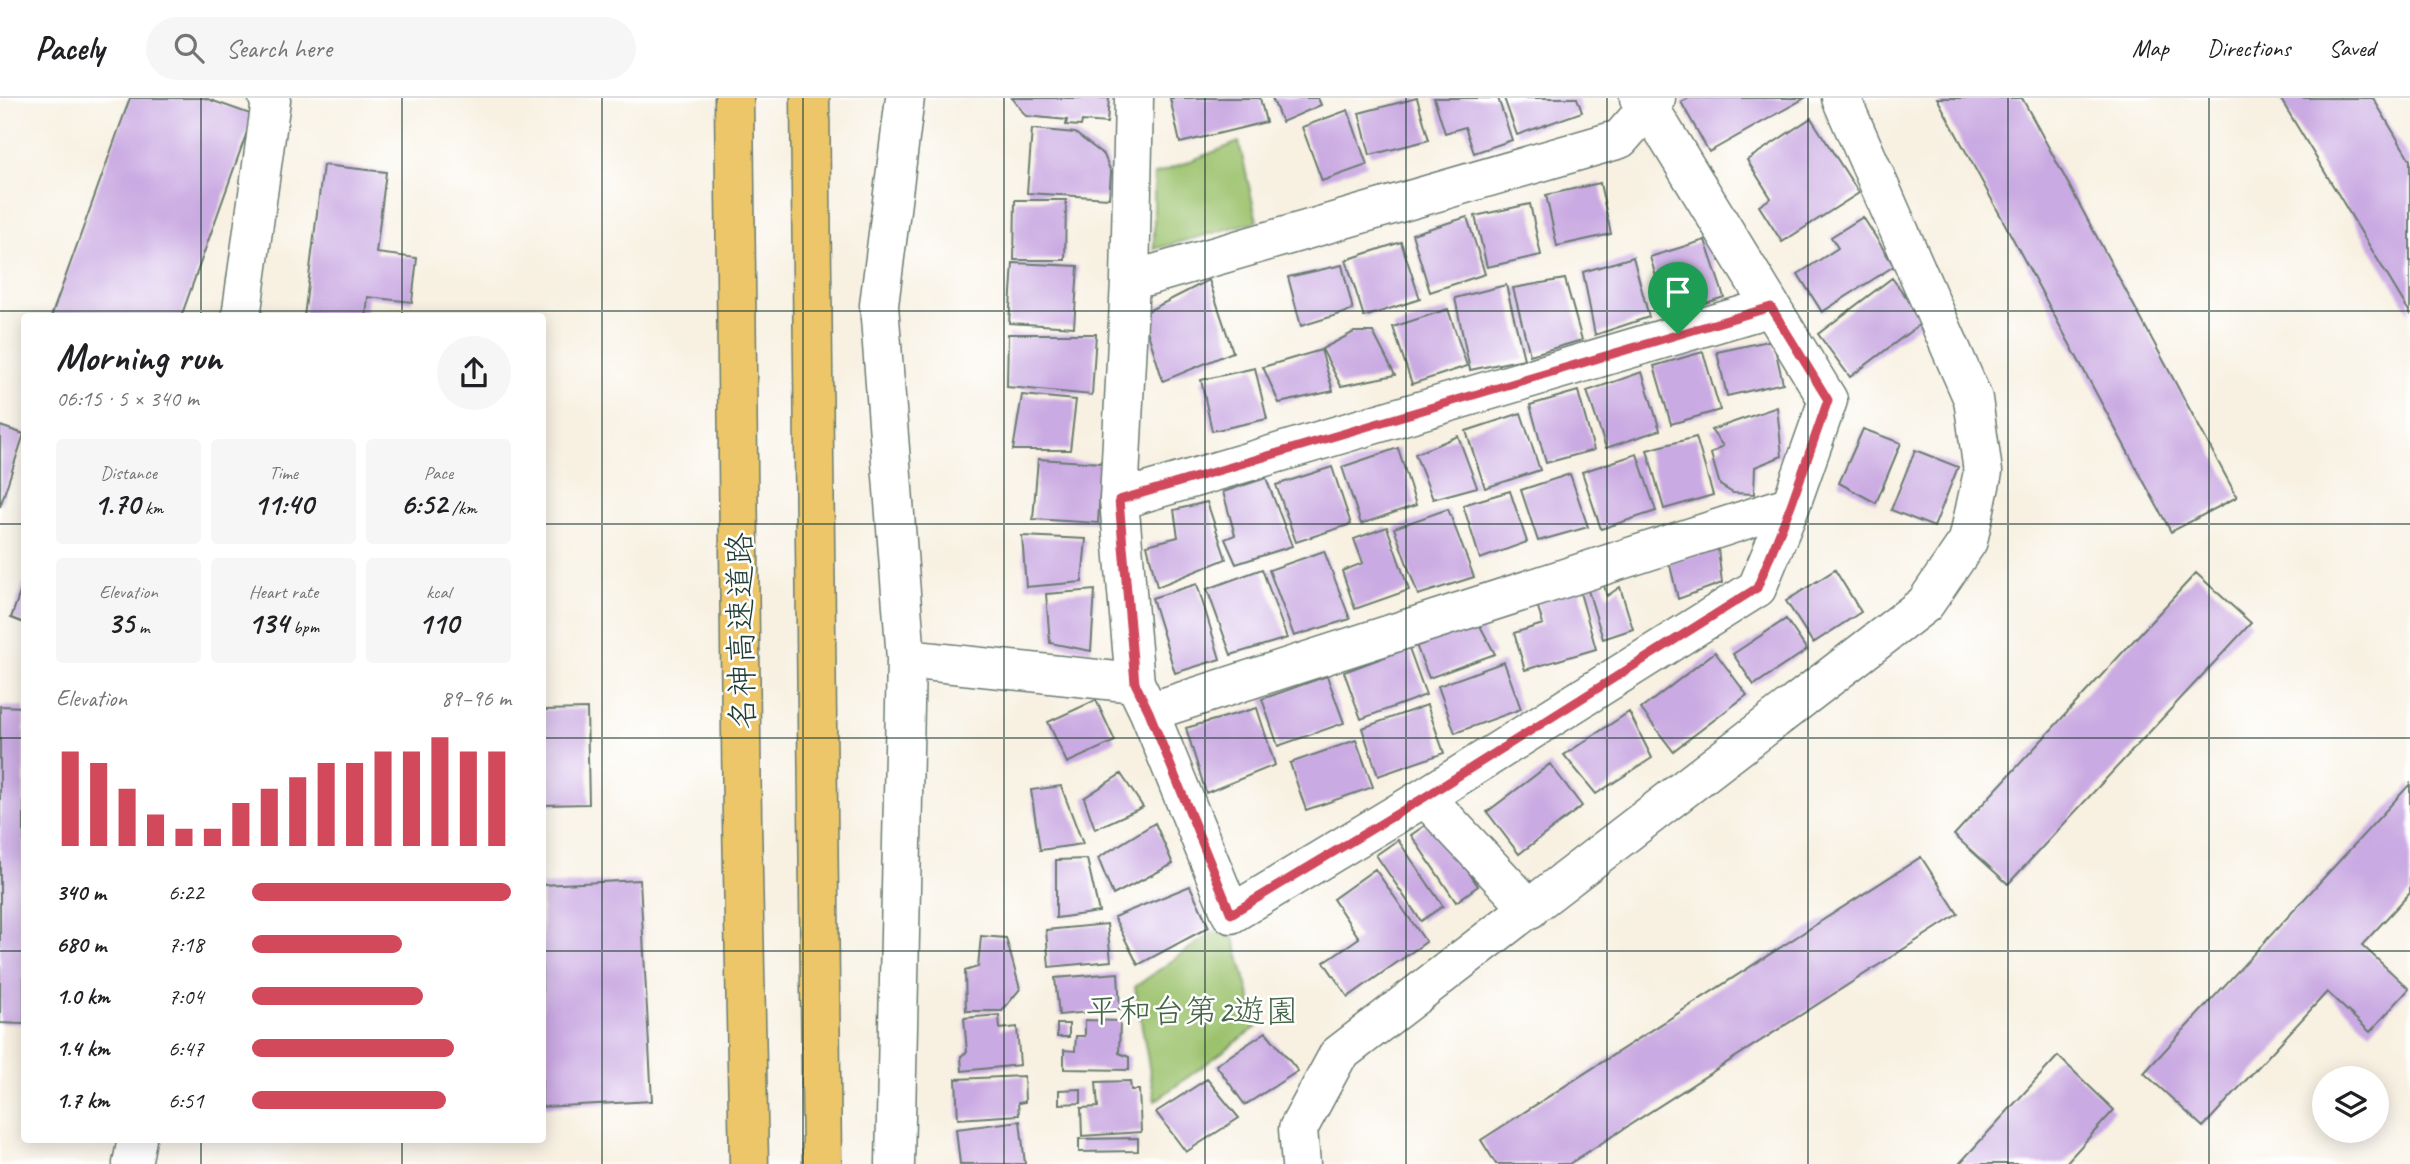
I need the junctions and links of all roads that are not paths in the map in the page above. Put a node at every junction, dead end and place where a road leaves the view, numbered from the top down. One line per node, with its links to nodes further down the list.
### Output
1 (268, 98): 10 (street)
2 (734, 98): 19 (highway, 名神高速道路)
3 (810, 98): 20 (highway)
4 (905, 98): 13 (street)
5 (1134, 98): 8 (street)
6 (1841, 98): 16 (street)
7 (1648, 101): 8 (street); 9 (street)
8 (1130, 281): 11 (street)
9 (1771, 307): 11 (street); 12 (street)
10 (242, 313)
11 (1119, 500): 14 (street)
12 (1791, 505): 14 (street); 15 (street)
13 (906, 659): 14 (street); 21 (street)
14 (1142, 697): 15 (street)
15 (1425, 797): 16 (street)
16 (1531, 909): 22 (street)
17 (136, 1143): 18 (street)
18 (132, 1164)
19 (749, 1164)
20 (822, 1164)
21 (894, 1164)
22 (1301, 1164)

